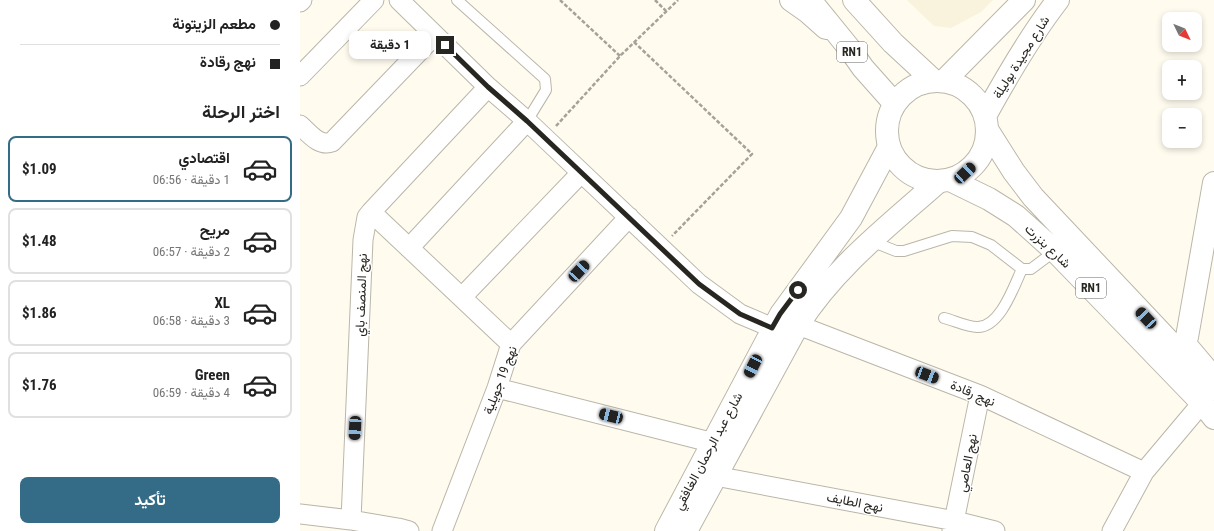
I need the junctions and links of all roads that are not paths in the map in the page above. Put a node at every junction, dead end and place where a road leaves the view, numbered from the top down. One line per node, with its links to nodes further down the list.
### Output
1 (374, 0): 11 (street)
2 (399, 0): 9 (street)
3 (456, 0): 15 (lane)
4 (791, 0): 10 (main road)
5 (810, 0): 10 (main road, RN1)
6 (854, 0): 12 (main road, RN1)
7 (1024, 0): 12 (main road)
8 (1058, 0): 16 (main road, شارع مجيدة بوليلة)
9 (435, 35): 13 (street); 17 (street)
10 (849, 48): 14 (main road, RN1)
11 (300, 76)
12 (939, 81): 14 (main road, RN1); 16 (main road, RN1)
13 (488, 87): 15 (street); 22 (street)
14 (895, 104): 18 (main road, RN1)
15 (527, 121): 19 (street); 25 (street)
16 (986, 123): 20 (main road); 33 (main road, شارع بنزرت / RN1)
17 (300, 125)
18 (889, 147): 20 (main road, RN1); 31 (main road, شارع عبد الرحمان الغافقي)
19 (581, 173): 23 (street); 28 (street)
20 (944, 181): 24 (main road, شارع عبد الرحمان الغافقي); 26 (main road, شارع بنزرت / RN1)
21 (1214, 183): 33 (main road)
22 (371, 212): 25 (street); 42 (street, نهج المنصف باي)
23 (629, 217): 31 (street); 32 (street, نهج 19 جويلية)
24 (871, 241): 27 (lane); 30 (main road, شارع عبد الرحمان الغافقي)
25 (409, 248): 28 (street)
26 (1055, 252): 27 (lane); 37 (main road, شارع بنزرت / RN1)
27 (1022, 269): 29 (lane)
28 (462, 297): 32 (street)
29 (944, 318)
30 (798, 325): 36 (street, نهج رقادة); 40 (main road, شارع عبد الرحمان الغافقي)
31 (772, 328): 38 (main road, شارع عبد الرحمان الغافقي)
32 (511, 344): 35 (street, نهج 19 جويلية)
33 (1182, 344): 34 (lane); 37 (main road, شارع بنزرت / RN1)
34 (1214, 369)
35 (497, 388): 38 (street); 45 (street, نهج 19 جويلية)
36 (980, 395): 39 (street, نهج رقادة); 43 (street, نهج العاصي)
37 (1210, 404): 39 (street)
38 (714, 443): 46 (main road, شارع عبد الرحمان الغافقي)
39 (1144, 472): 49 (street)
40 (715, 476): 43 (street, نهج الطايف); 47 (main road, شارع عبد الرحمان الغافقي)
41 (300, 514): 42 (street)
42 (351, 520): 44 (street)
43 (954, 526): 48 (street, نهج الطايف)
44 (409, 531)
45 (442, 531)
46 (666, 531)
47 (686, 531)
48 (995, 531)
49 (1112, 531)

